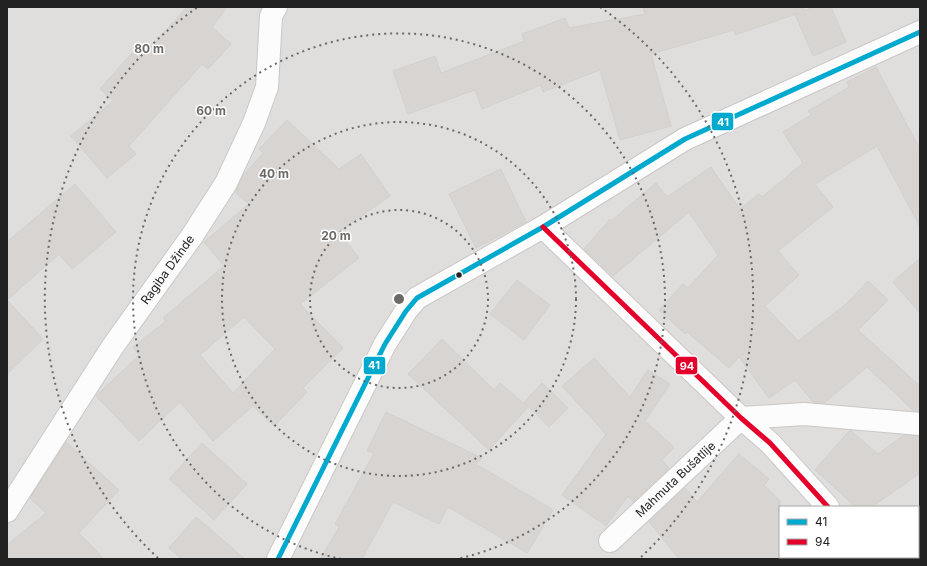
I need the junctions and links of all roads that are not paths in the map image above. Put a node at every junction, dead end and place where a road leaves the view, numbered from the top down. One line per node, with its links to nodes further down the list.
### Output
1 (276, 7): 7 (street, Ragiba Džinde)
2 (920, 32): 3 (street)
3 (543, 227): 4 (street); 9 (street)
4 (741, 418): 5 (street); 6 (street); 8 (street, Mahmuta Bušatlije)
5 (920, 424)
6 (827, 506)
7 (7, 511)
8 (610, 541)
9 (278, 559)

